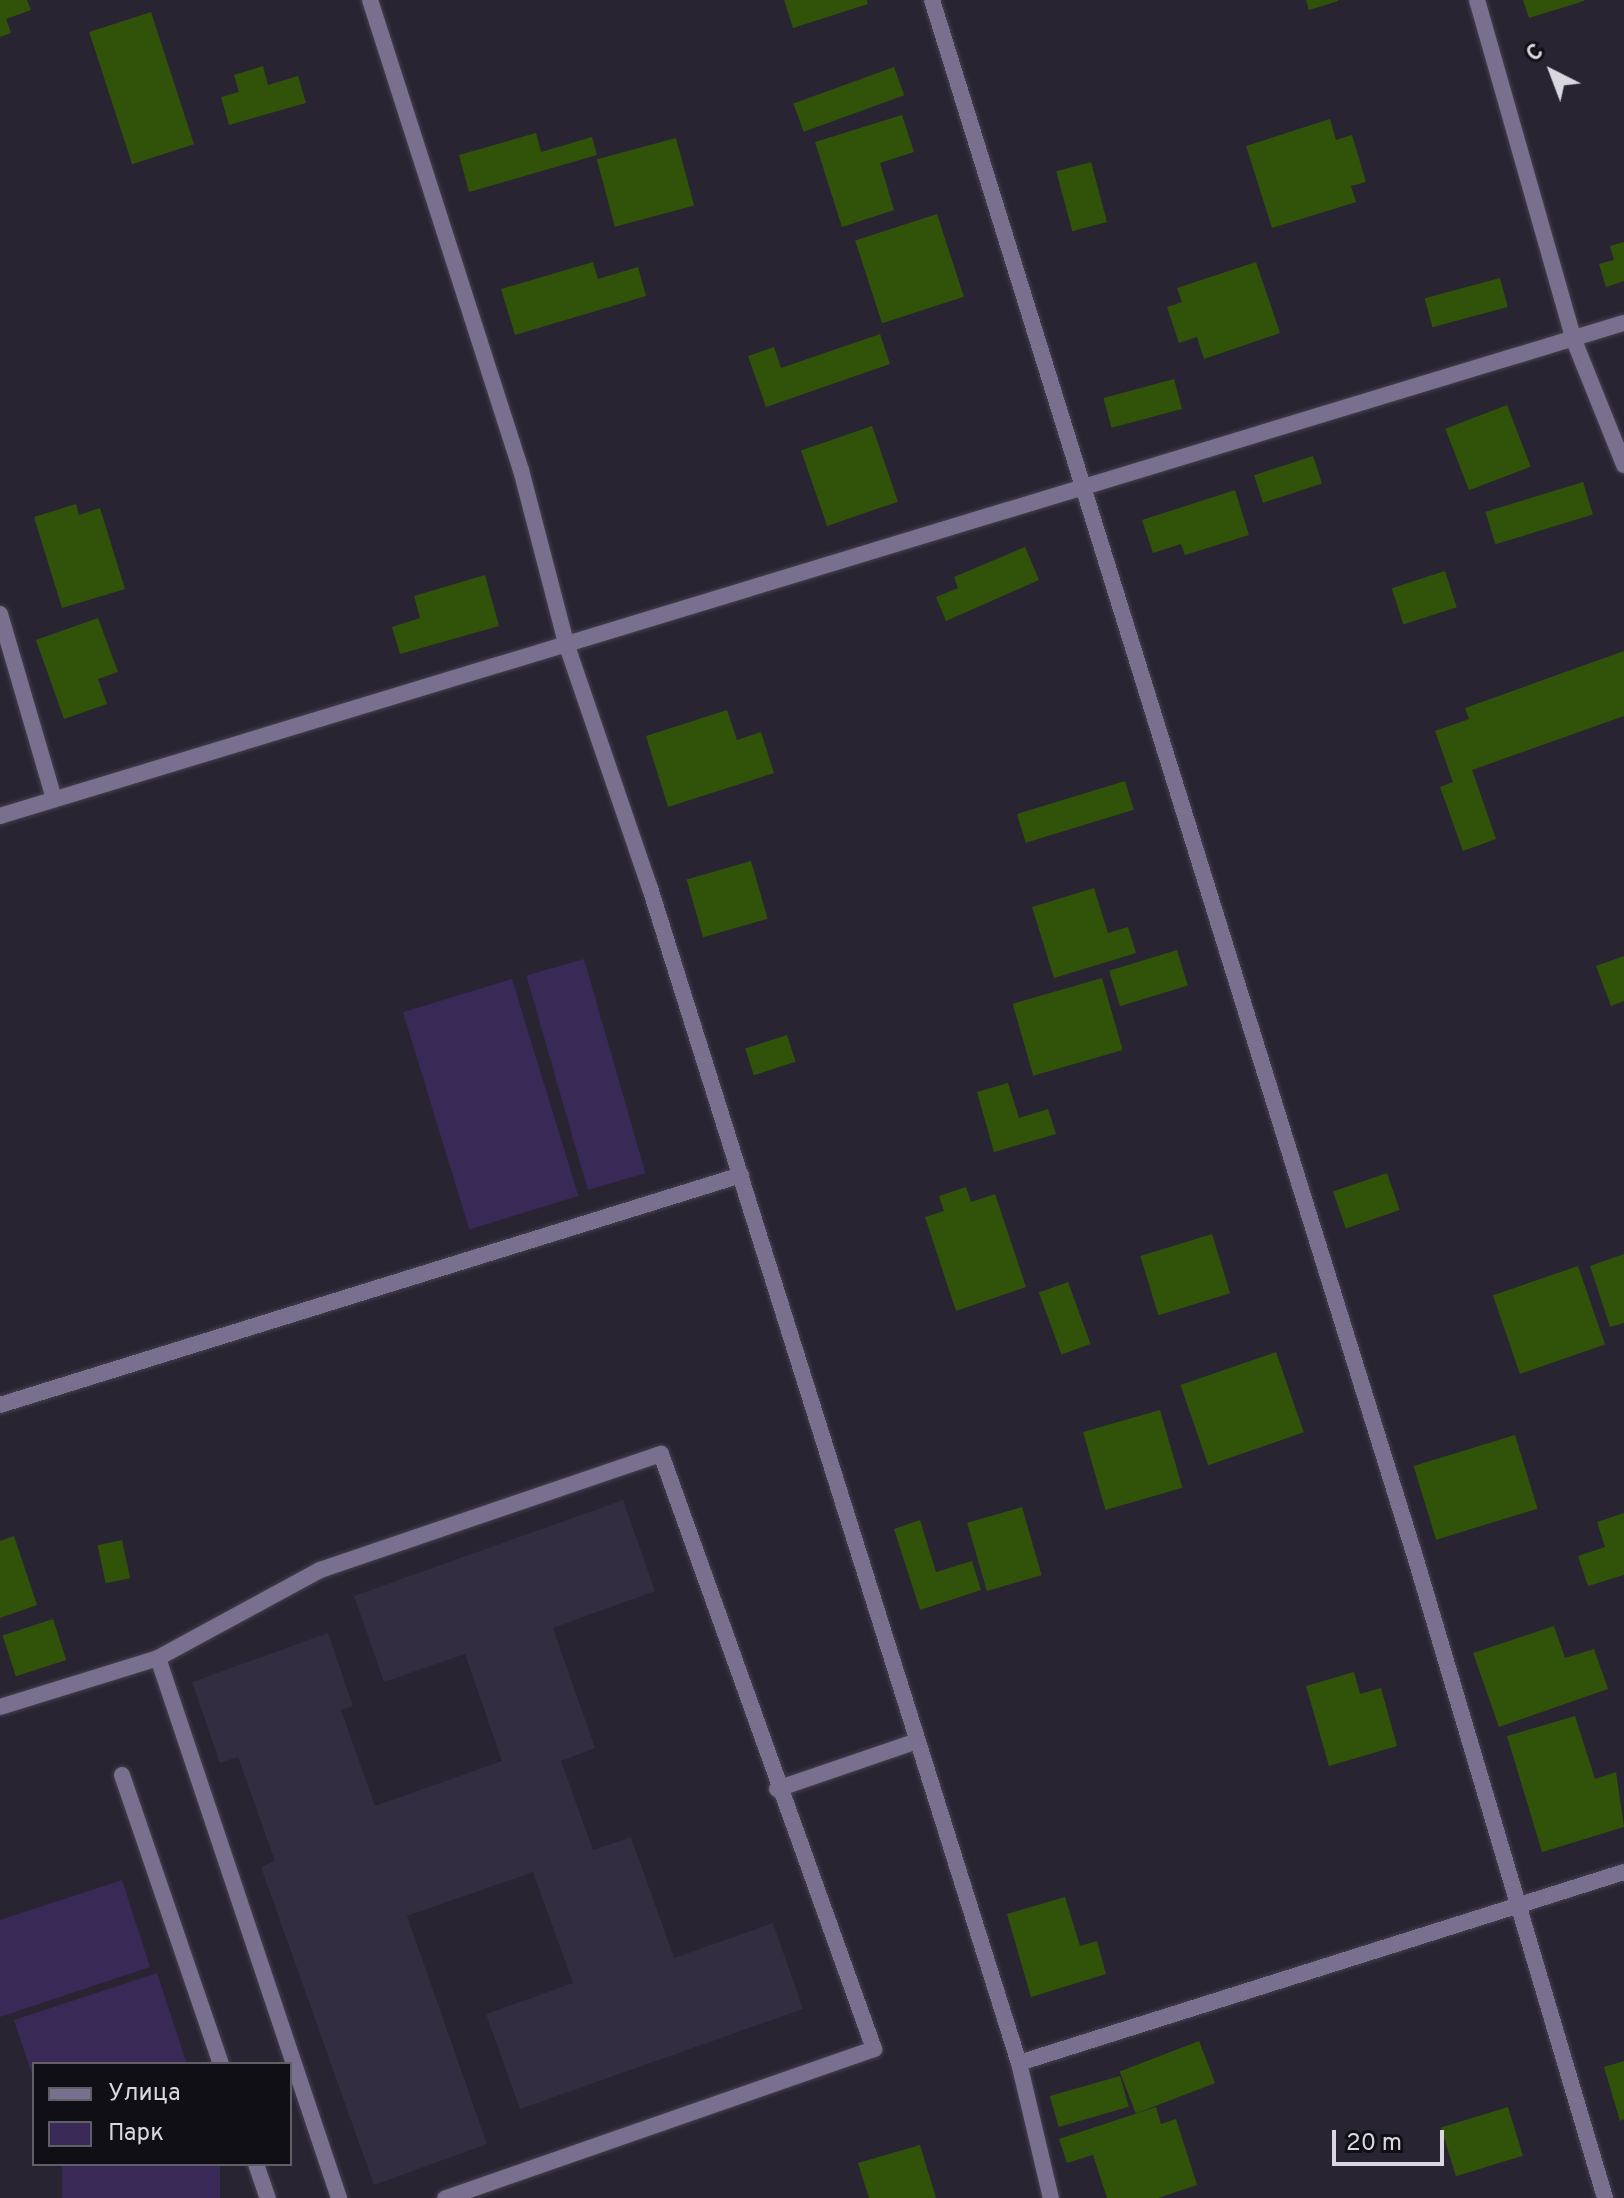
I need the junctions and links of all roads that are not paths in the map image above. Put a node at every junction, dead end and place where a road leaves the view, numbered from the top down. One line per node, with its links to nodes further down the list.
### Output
1 (370, 0): 9 (street)
2 (932, 0): 7 (street)
3 (1477, 0): 5 (street)
4 (1624, 323): 5 (street)
5 (1573, 338): 6 (street); 7 (street)
6 (1624, 465)
7 (1083, 487): 9 (street); 20 (street)
8 (0, 614): 10 (street)
9 (567, 646): 10 (street); 12 (street)
10 (54, 799): 11 (street)
11 (0, 816)
12 (741, 1175): 13 (street); 16 (street)
13 (0, 1405)
14 (158, 1658): 15 (street); 18 (street); 25 (street)
15 (0, 1707)
16 (917, 1741): 18 (street); 22 (street)
17 (122, 1775): 21 (street)
18 (777, 1789): 26 (street)
19 (1624, 1872): 20 (street)
20 (1517, 1905): 22 (street); 28 (street)
21 (220, 2062)
22 (1019, 2063): 27 (street)
23 (257, 2166): 24 (street)
24 (268, 2198)
25 (339, 2198)
26 (445, 2198)
27 (1051, 2198)
28 (1605, 2198)

